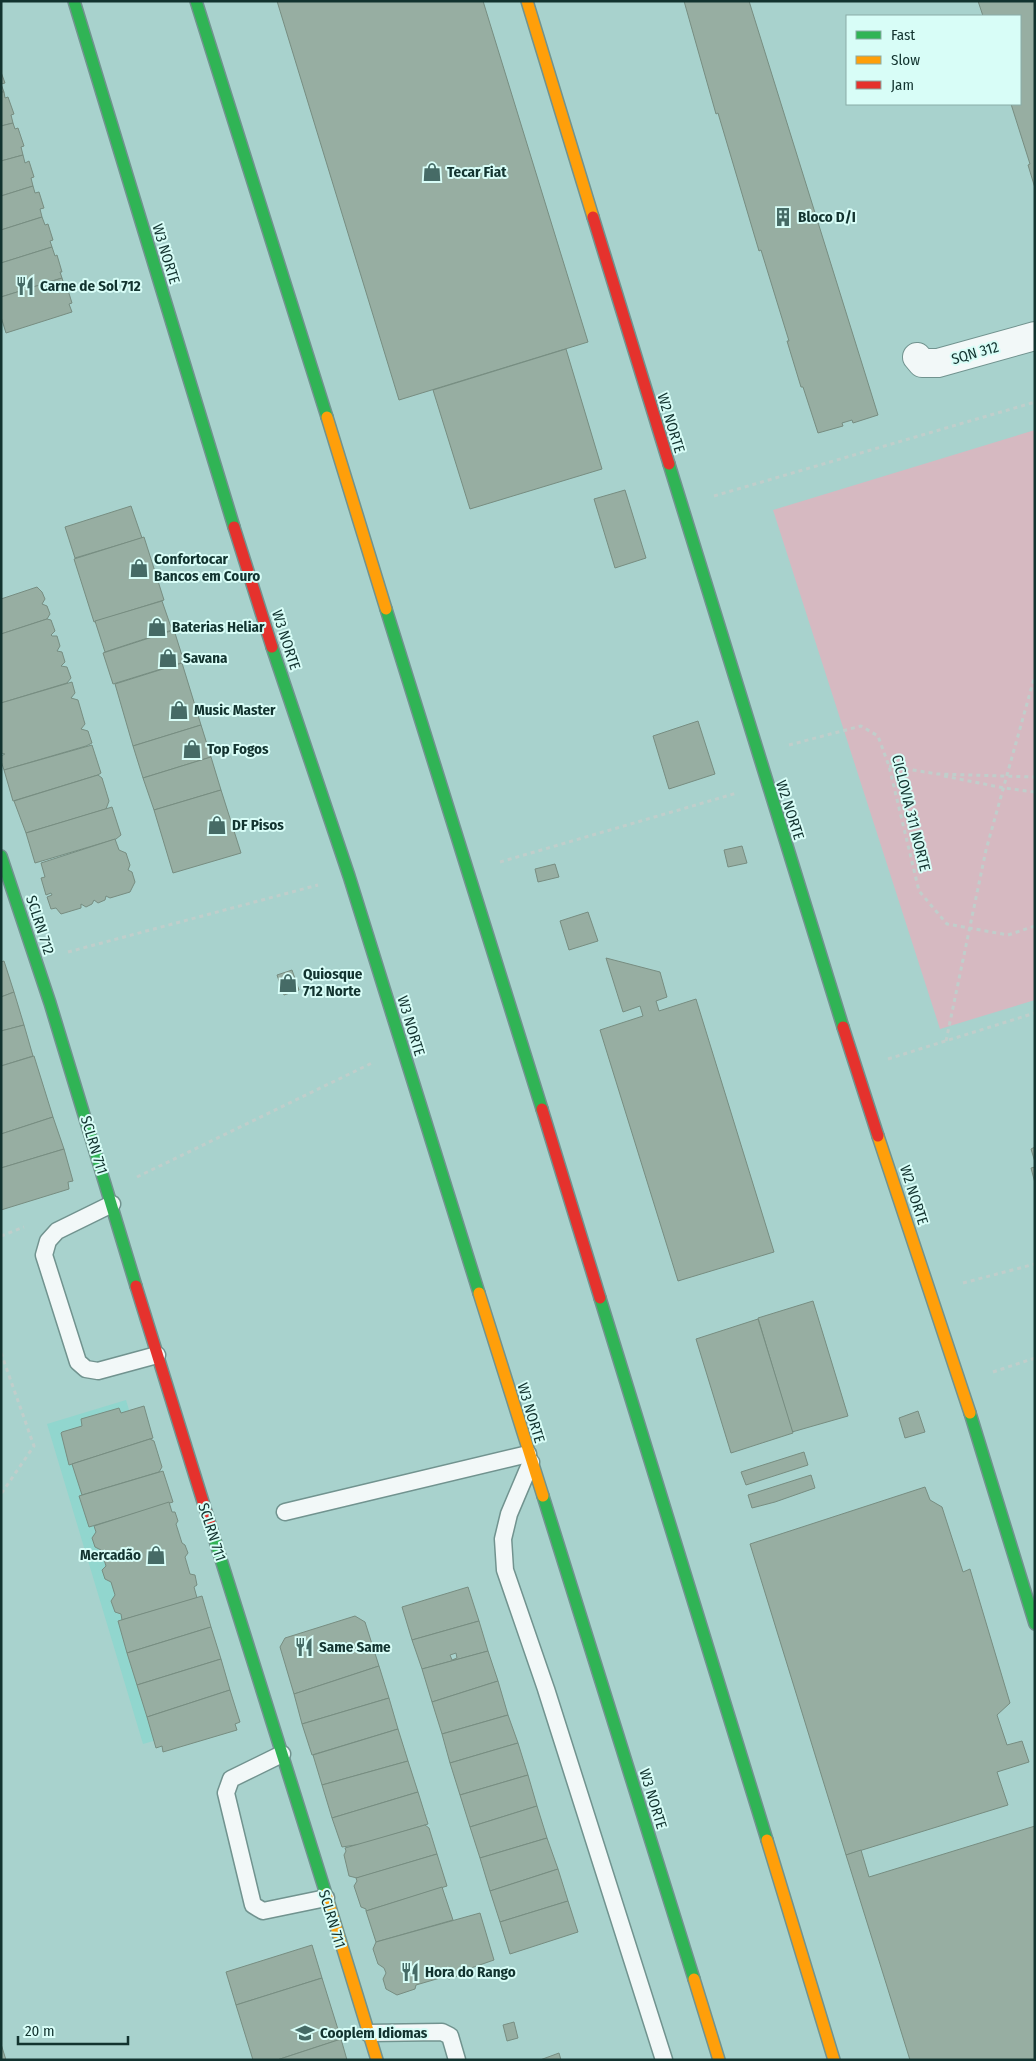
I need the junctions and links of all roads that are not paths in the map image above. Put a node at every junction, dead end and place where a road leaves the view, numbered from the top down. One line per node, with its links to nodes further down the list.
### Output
1 (74, 1): 10 (main road, W3 NORTE)
2 (196, 1): 20 (main road)
3 (527, 1): 12 (main road, W2 NORTE)
4 (1035, 336): 5 (street, SQN 312)
5 (917, 356)
6 (1, 856): 7 (main road, SCLRN 712)
7 (50, 1003): 8 (main road, SCLRN 711)
8 (110, 1198): 9 (main road, SCLRN 711); 9 (lane)
9 (158, 1355): 13 (main road, SCLRN 711)
10 (530, 1458): 11 (lane); 18 (lane); 19 (main road, W3 NORTE)
11 (285, 1512)
12 (1035, 1624)
13 (282, 1754): 14 (main road, SCLRN 711); 14 (lane)
14 (326, 1898): 15 (main road, SCLRN 711)
15 (368, 2033): 16 (main road, SCLRN 711); 17 (lane)
16 (377, 2060)
17 (457, 2060)
18 (664, 2060)
19 (719, 2060)
20 (834, 2060)

